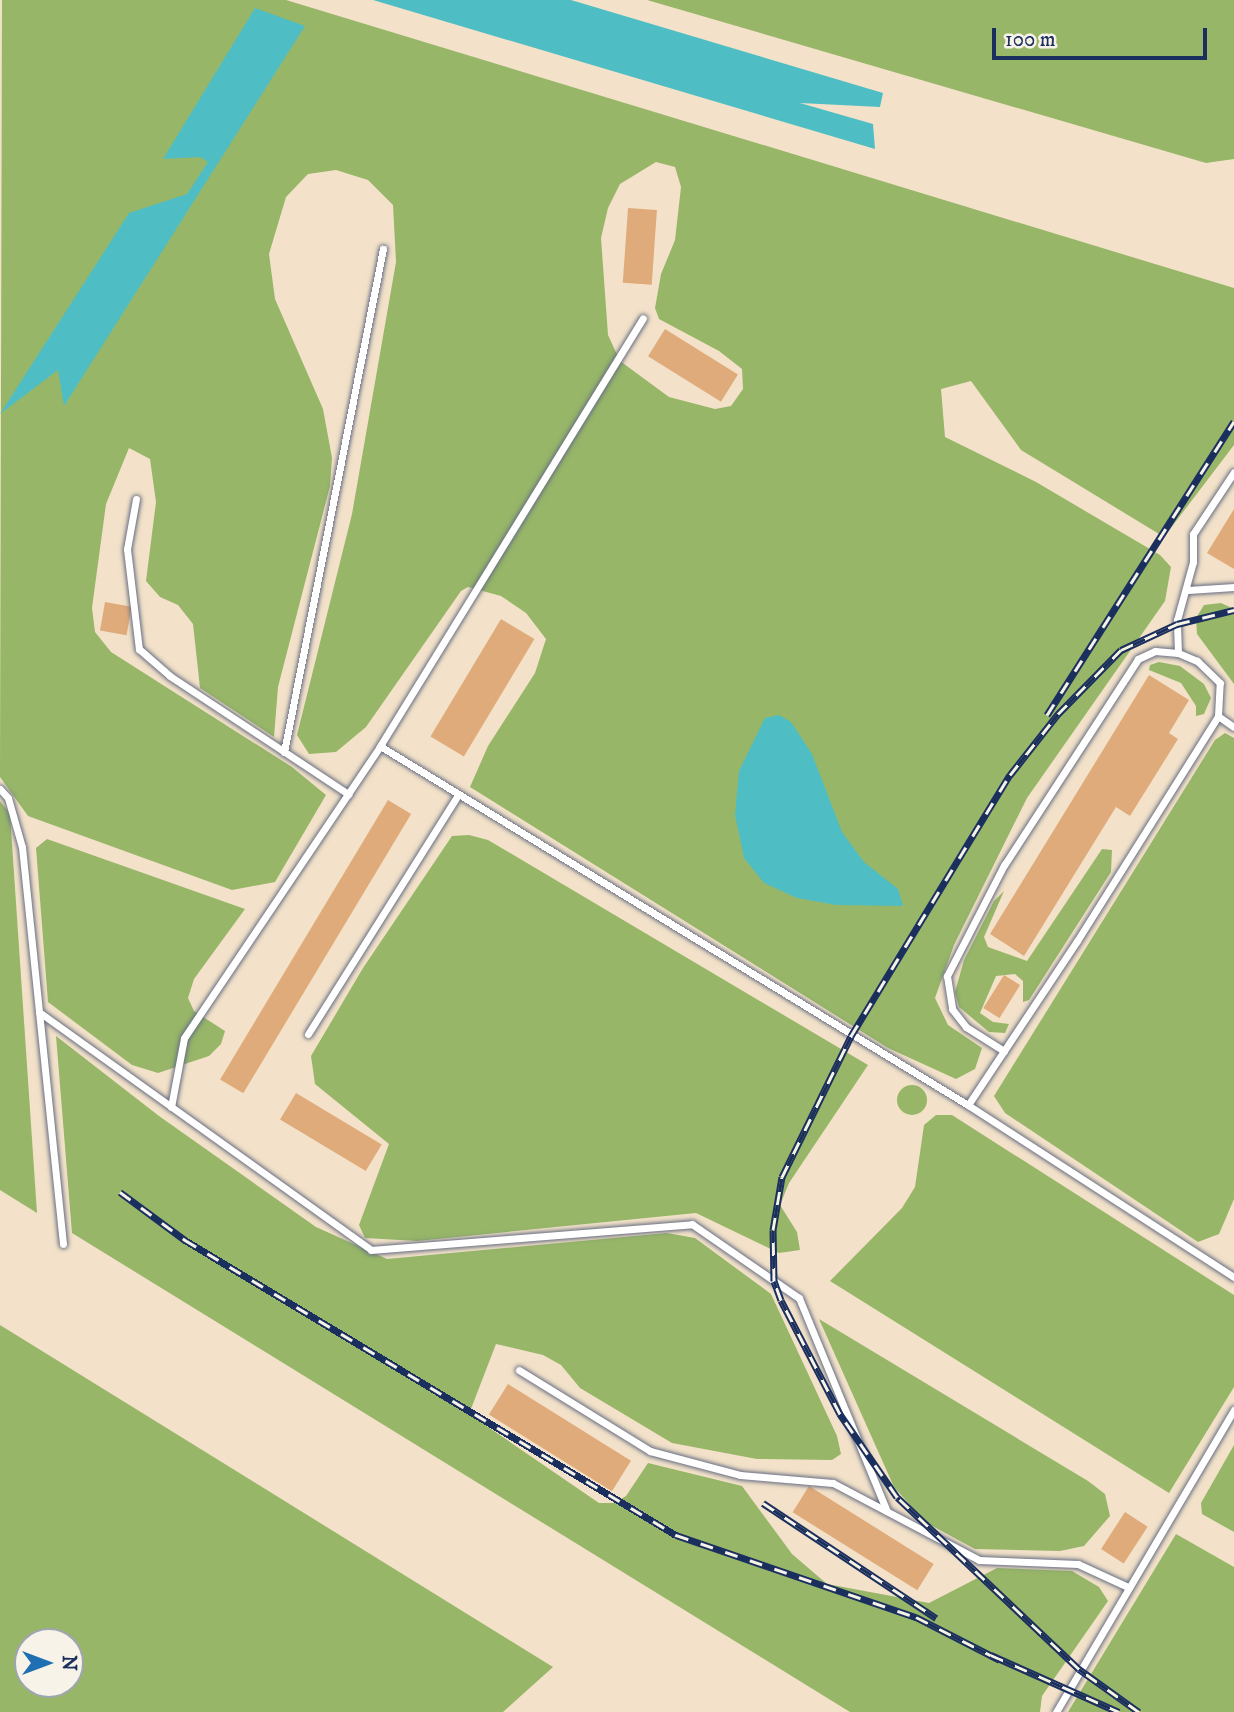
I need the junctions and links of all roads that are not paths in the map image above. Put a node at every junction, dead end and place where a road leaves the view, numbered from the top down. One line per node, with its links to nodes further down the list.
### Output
1 (383, 249): 11 (lane)
2 (643, 318): 10 (lane)
3 (1234, 472): 6 (lane)
4 (136, 499): 11 (lane)
5 (1234, 587): 6 (lane)
6 (1188, 590): 7 (lane)
7 (1178, 653): 8 (lane); 17 (lane)
8 (1218, 716): 9 (lane); 17 (lane)
9 (1234, 727)
10 (380, 746): 13 (lane); 14 (lane)
11 (284, 752): 13 (lane)
12 (0, 789): 15 (lane)
13 (348, 793): 19 (lane)
14 (458, 795): 16 (lane); 18 (lane)
15 (39, 1012): 19 (lane); 20 (lane)
16 (308, 1034)
17 (1004, 1051): 18 (lane)
18 (968, 1105): 21 (lane)
19 (171, 1107): 24 (lane)
20 (63, 1244)
21 (1234, 1277)
22 (519, 1370): 24 (lane)
23 (1234, 1410): 25 (lane)
24 (887, 1511): 25 (lane)
25 (1128, 1587): 26 (lane)
26 (1056, 1712)

